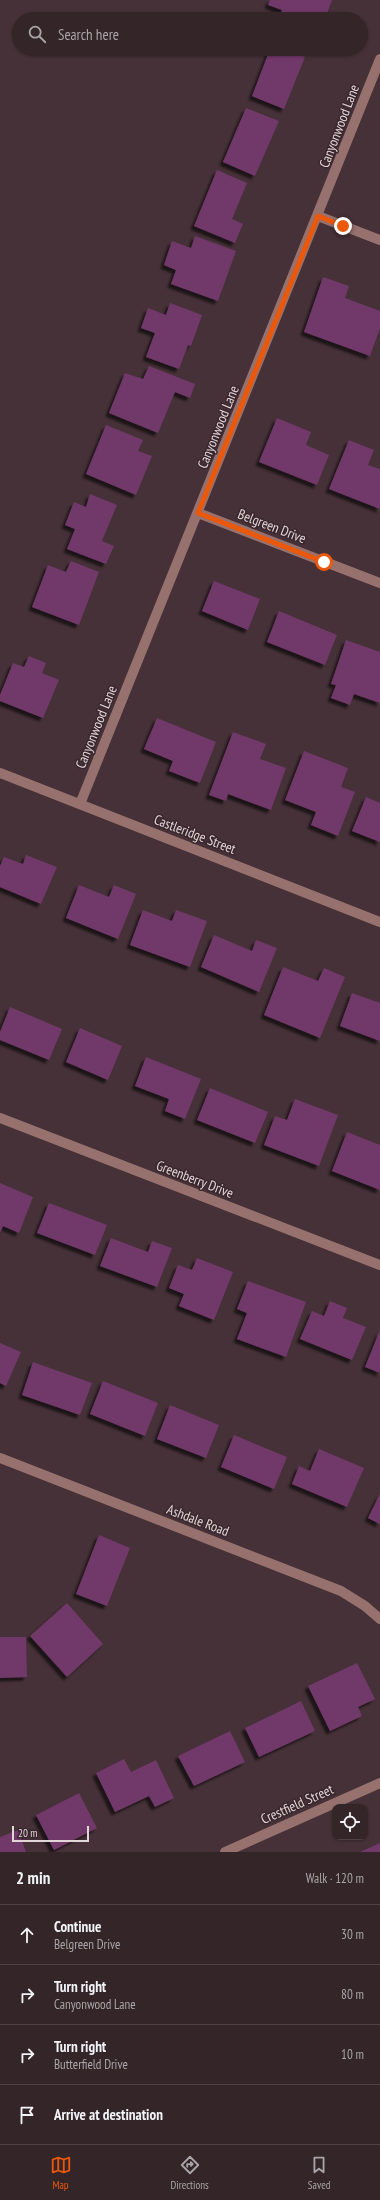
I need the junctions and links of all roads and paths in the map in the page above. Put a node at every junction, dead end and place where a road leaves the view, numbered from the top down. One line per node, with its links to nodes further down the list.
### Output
1 (380, 59): 2 (street, Canyonwood Lane)
2 (318, 216): 3 (street); 4 (street, Canyonwood Lane)
3 (380, 240)
4 (198, 513): 5 (street, Belgreen Drive); 7 (street, Canyonwood Lane)
5 (380, 583)
6 (0, 773): 7 (street, Castleridge Street)
7 (80, 804): 8 (street, Castleridge Street)
8 (380, 922)
9 (0, 1118): 10 (street, Greenberry Drive)
10 (380, 1265)
11 (0, 1458): 12 (street, Ashdale Road)
12 (380, 1619)
13 (380, 1782): 14 (street, Crestfield Street)
14 (225, 1852)

